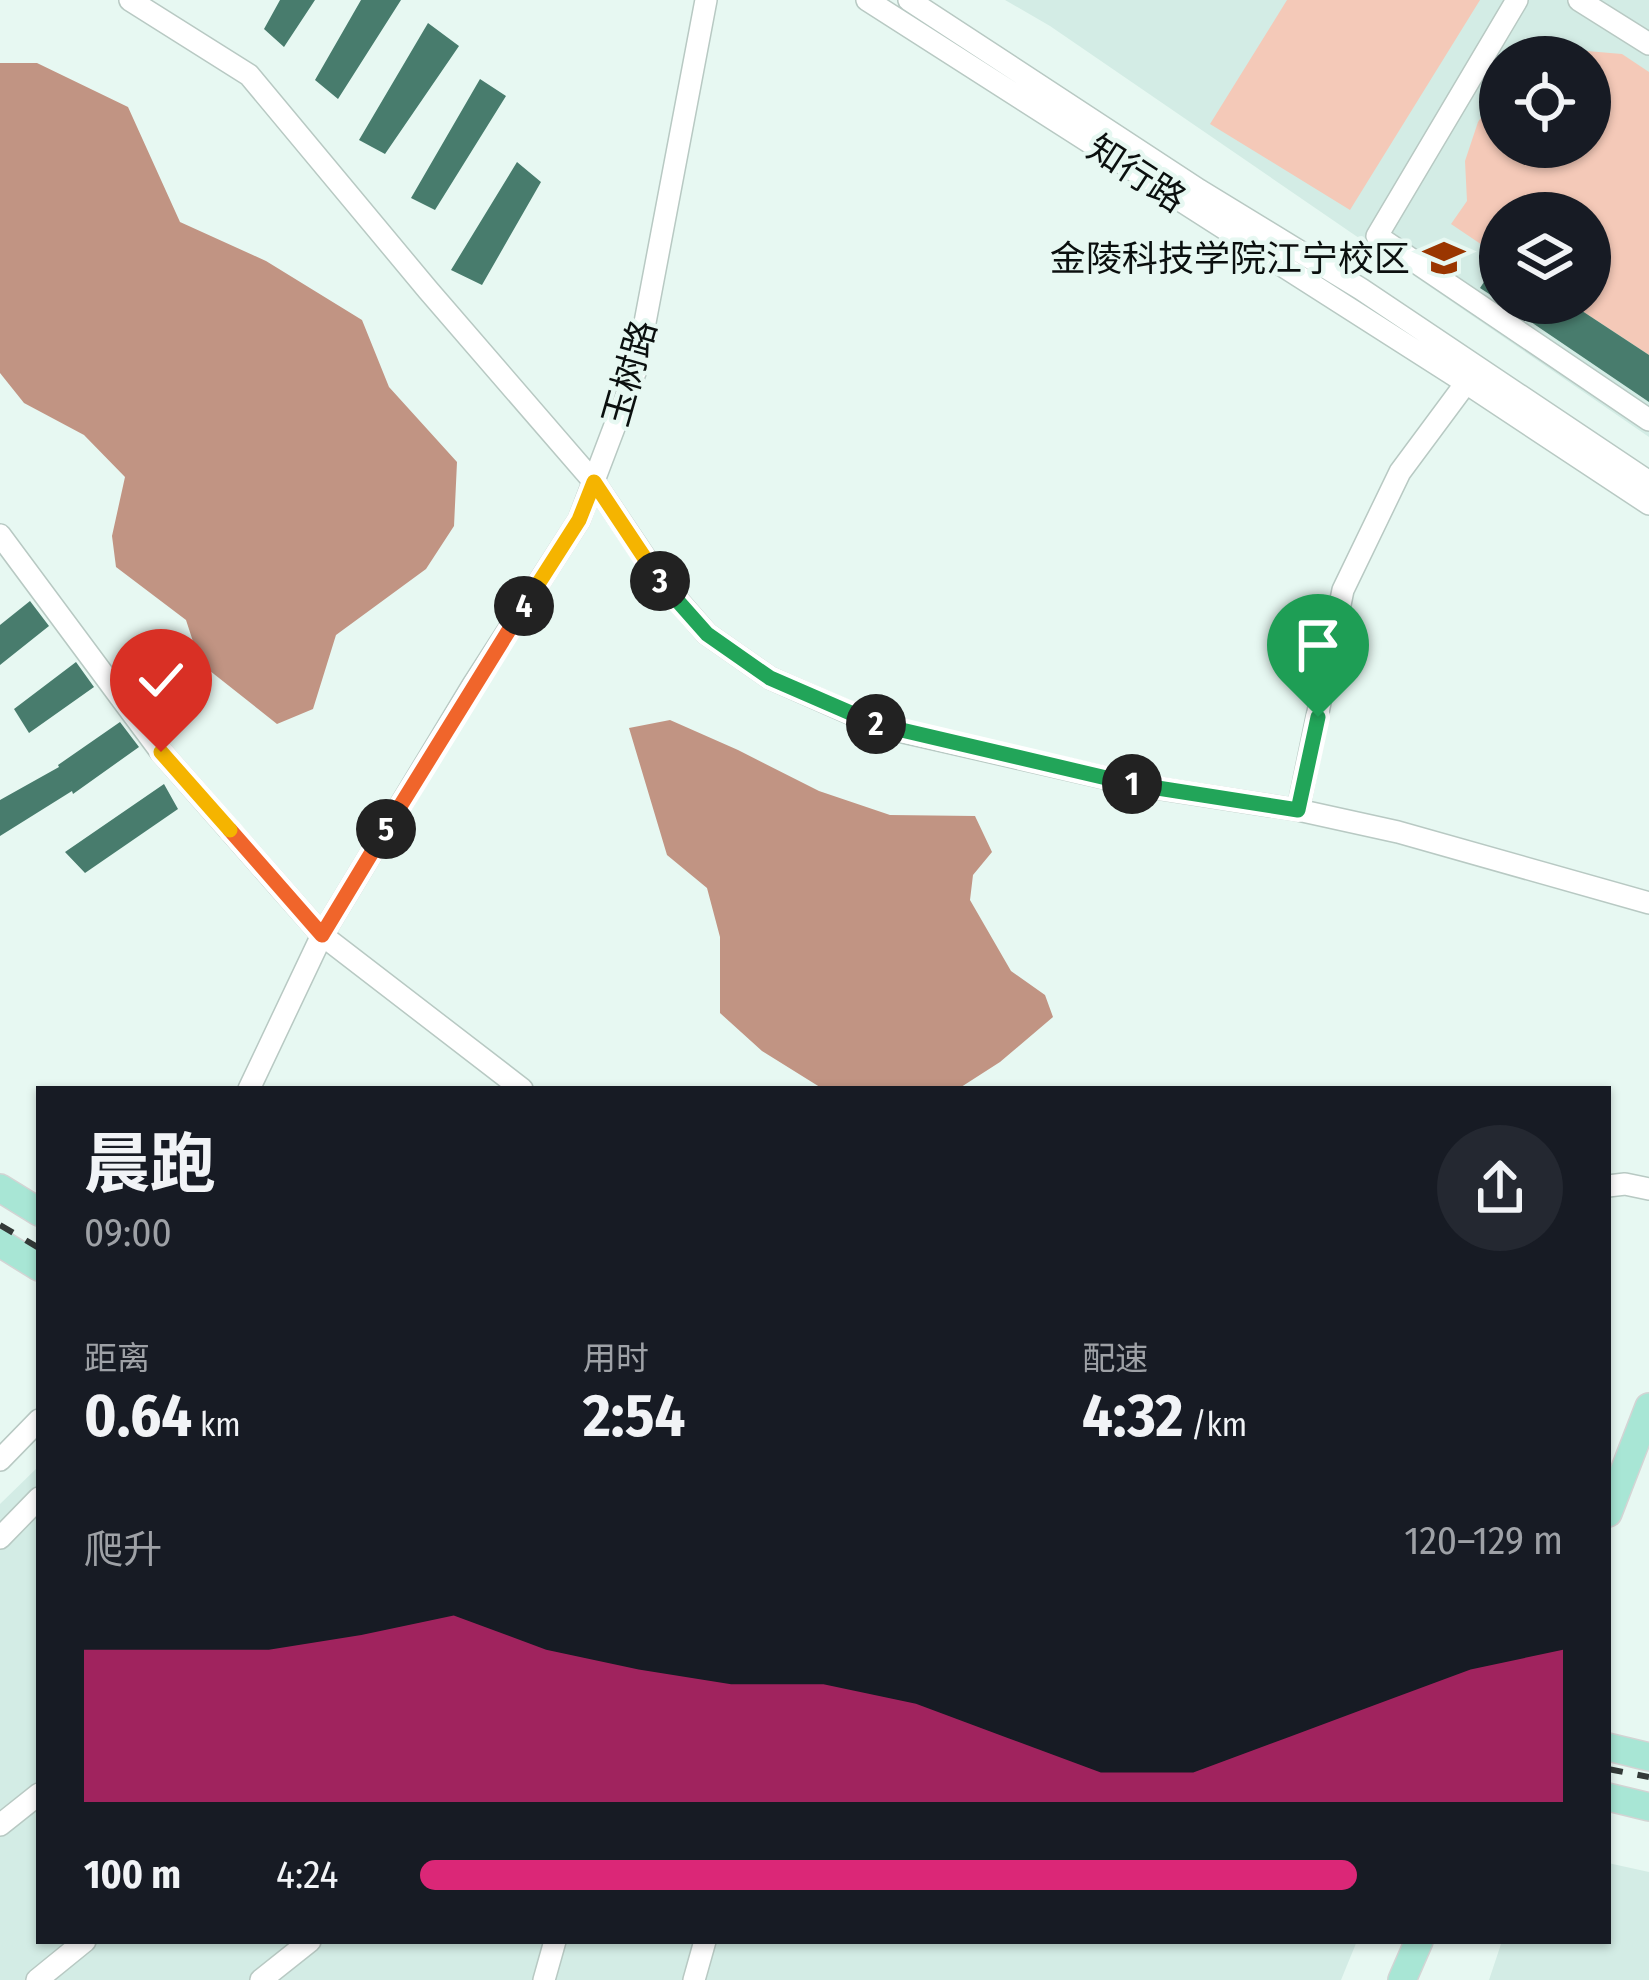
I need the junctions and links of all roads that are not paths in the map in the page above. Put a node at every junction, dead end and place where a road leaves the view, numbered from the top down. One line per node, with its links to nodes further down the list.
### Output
1 (130, 0): 10 (street)
2 (706, 0): 10 (street, 玉树路)
3 (867, 0): 8 (street, 知行路)
4 (908, 0): 11 (street, 知行路)
5 (1516, 0): 9 (street)
6 (1580, 0): 7 (street)
7 (1649, 44)
8 (1466, 383): 12 (street, 知行路); 14 (street)
9 (1649, 420)
10 (594, 482): 14 (street); 16 (street, 玉树路)
11 (1649, 482)
12 (1649, 504)
13 (0, 535): 16 (street)
14 (1298, 810): 15 (street)
15 (1649, 903)
16 (322, 935): 17 (street, 玉树路); 18 (street)
17 (251, 1086)
18 (518, 1086)
19 (1611, 1186): 21 (street)
20 (0, 1188): 22 (main road)
21 (1649, 1189)
22 (36, 1210)
23 (0, 1243): 24 (main road)
24 (36, 1265)
25 (1649, 1408): 29 (main road)
26 (36, 1423): 27 (street)
27 (0, 1460)
28 (36, 1501): 30 (street)
29 (1611, 1506)
30 (0, 1538)
31 (1611, 1748): 32 (main road)
32 (1649, 1756)
33 (36, 1796): 36 (street)
34 (1611, 1798): 35 (main road)
35 (1649, 1807)
36 (0, 1825)
37 (81, 1944): 42 (street)
38 (306, 1944): 43 (street)
39 (554, 1944): 44 (street)
40 (704, 1944): 45 (street)
41 (1418, 1944): 46 (main road)
42 (37, 1980)
43 (261, 1980)
44 (544, 1980)
45 (694, 1980)
46 (1402, 1980)

